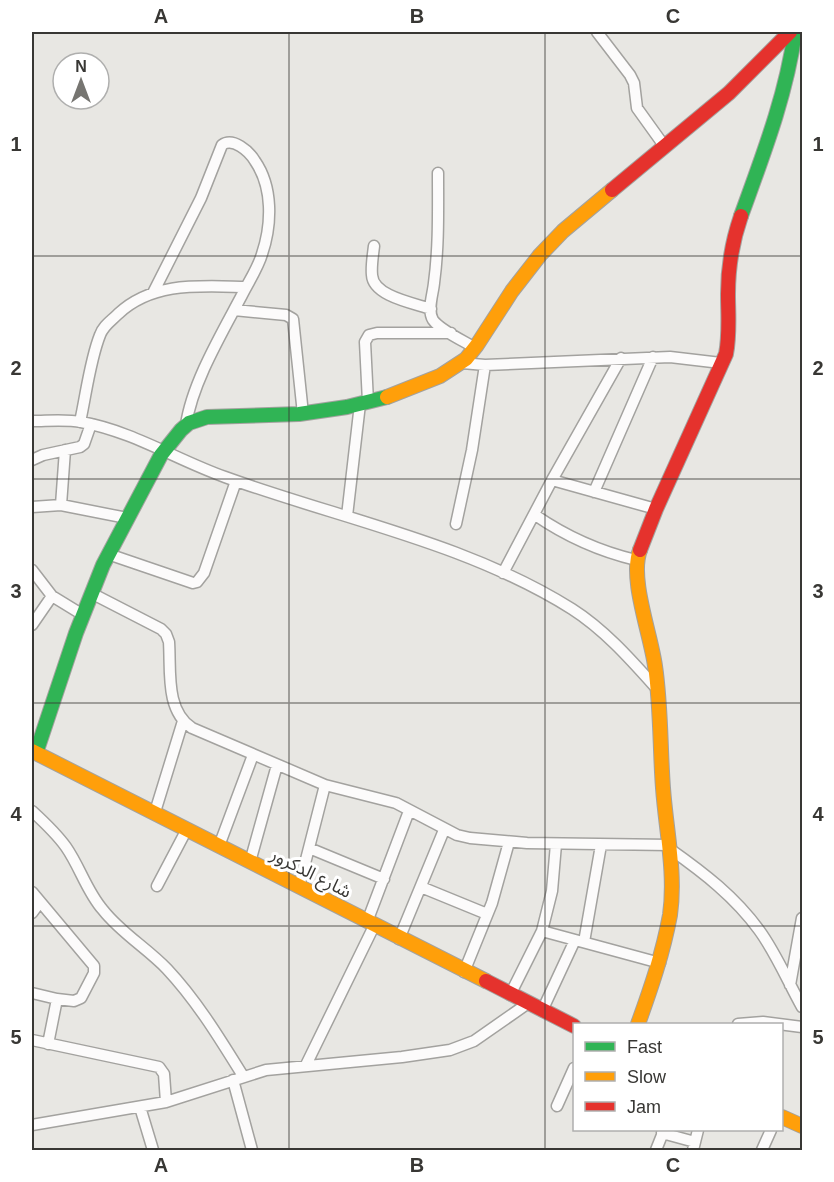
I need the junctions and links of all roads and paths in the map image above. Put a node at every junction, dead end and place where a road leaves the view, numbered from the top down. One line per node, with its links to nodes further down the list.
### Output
1 (597, 32): 4 (street)
2 (790, 32): 4 (street)
3 (795, 32): 16 (street)
4 (665, 147): 12 (street)
5 (438, 173): 9 (street)
6 (374, 246): 9 (street)
7 (246, 287): 8 (street); 8 (street); 10 (street)
8 (153, 293): 21 (street)
9 (430, 309): 11 (street)
10 (234, 310): 19 (street); 22 (street)
11 (451, 333): 12 (street); 18 (street)
12 (475, 348): 15 (street)
13 (653, 357): 14 (street); 16 (street); 28 (street)
14 (621, 358): 17 (street); 26 (street)
15 (462, 363): 17 (street); 18 (street)
16 (721, 363): 31 (street)
17 (485, 365): 35 (street)
18 (364, 403): 19 (street); 33 (street)
19 (303, 414): 22 (street)
20 (32, 422): 21 (street)
21 (85, 423): 23 (street); 24 (street)
22 (186, 425): 24 (street)
23 (65, 450): 25 (street); 29 (street)
24 (164, 451): 27 (street); 34 (street)
25 (32, 460)
26 (552, 480): 28 (street); 32 (street)
27 (236, 481): 33 (street); 36 (street)
28 (594, 492): 31 (street)
29 (61, 505): 30 (street); 34 (street)
30 (32, 507)
31 (656, 510): 37 (street)
32 (534, 515): 37 (street); 39 (street)
33 (347, 516): 39 (street)
34 (127, 518): 36 (street)
35 (456, 524)
36 (108, 554): 40 (street)
37 (636, 560): 44 (street)
38 (32, 570): 41 (street)
39 (503, 573): 44 (street)
40 (91, 593): 42 (street); 45 (street)
41 (52, 596): 42 (street); 43 (street)
42 (83, 615): 46 (street)
43 (32, 625)
44 (658, 690): 59 (street)
45 (183, 722): 47 (street); 52 (street)
46 (34, 752): 52 (street, شارع الدكرور)
47 (253, 755): 48 (street); 58 (street)
48 (276, 765): 49 (street); 61 (street)
49 (325, 785): 51 (street); 60 (street)
50 (32, 811): 94 (street)
51 (409, 811): 54 (street); 62 (street)
52 (155, 812): 53 (street, شارع الدكرور)
53 (187, 829): 58 (street, شارع الدكرور); 63 (street)
54 (444, 830): 55 (street); 65 (street)
55 (509, 842): 56 (street); 69 (street)
56 (556, 844): 57 (street); 72 (street)
57 (601, 845): 59 (street); 74 (street)
58 (219, 846): 61 (street, شارع الدكرور)
59 (670, 847): 75 (street); 77 (street)
60 (309, 848): 62 (street); 64 (street)
61 (250, 862): 64 (street, شارع الدكرور)
62 (384, 879): 71 (street)
63 (157, 886)
64 (299, 887): 71 (street, شارع الدكرور)
65 (421, 887): 69 (street); 73 (street)
66 (32, 892): 67 (street)
67 (40, 902): 68 (street); 80 (street)
68 (32, 913)
69 (487, 915): 76 (street)
70 (802, 918): 77 (street)
71 (370, 924): 73 (street, شارع الدكرور); 92 (street)
72 (542, 931): 74 (street); 79 (street)
73 (399, 939): 76 (street, شارع الدكرور)
74 (580, 941): 75 (street); 83 (street)
75 (660, 963): 84 (street)
76 (464, 972): 79 (street, شارع الدكرور)
77 (790, 985): 81 (street)
78 (32, 993): 80 (street)
79 (510, 995): 82 (street, شارع الدكرور)
80 (57, 999): 91 (street)
81 (801, 1003)
82 (527, 1004): 83 (street, شارع الدكرور); 92 (street)
83 (542, 1011): 88 (street, شارع الدكرور)
84 (638, 1023)
85 (750, 1023): 86 (street)
86 (771, 1023)
87 (783, 1025): 89 (street)
88 (573, 1026)
89 (802, 1027)
90 (32, 1040): 91 (street)
91 (48, 1044): 95 (street)
92 (306, 1065): 94 (street)
93 (573, 1070): 96 (street)
94 (238, 1078): 95 (street); 106 (street)
95 (166, 1102): 97 (street)
96 (557, 1106)
97 (140, 1107): 99 (street); 105 (street)
98 (783, 1117): 100 (street)
99 (32, 1125)
100 (802, 1126)
101 (663, 1131): 104 (street); 107 (street)
102 (698, 1131): 104 (street)
103 (771, 1131): 108 (street)
104 (694, 1146)
105 (153, 1150)
106 (252, 1150)
107 (656, 1150)
108 (762, 1150)

